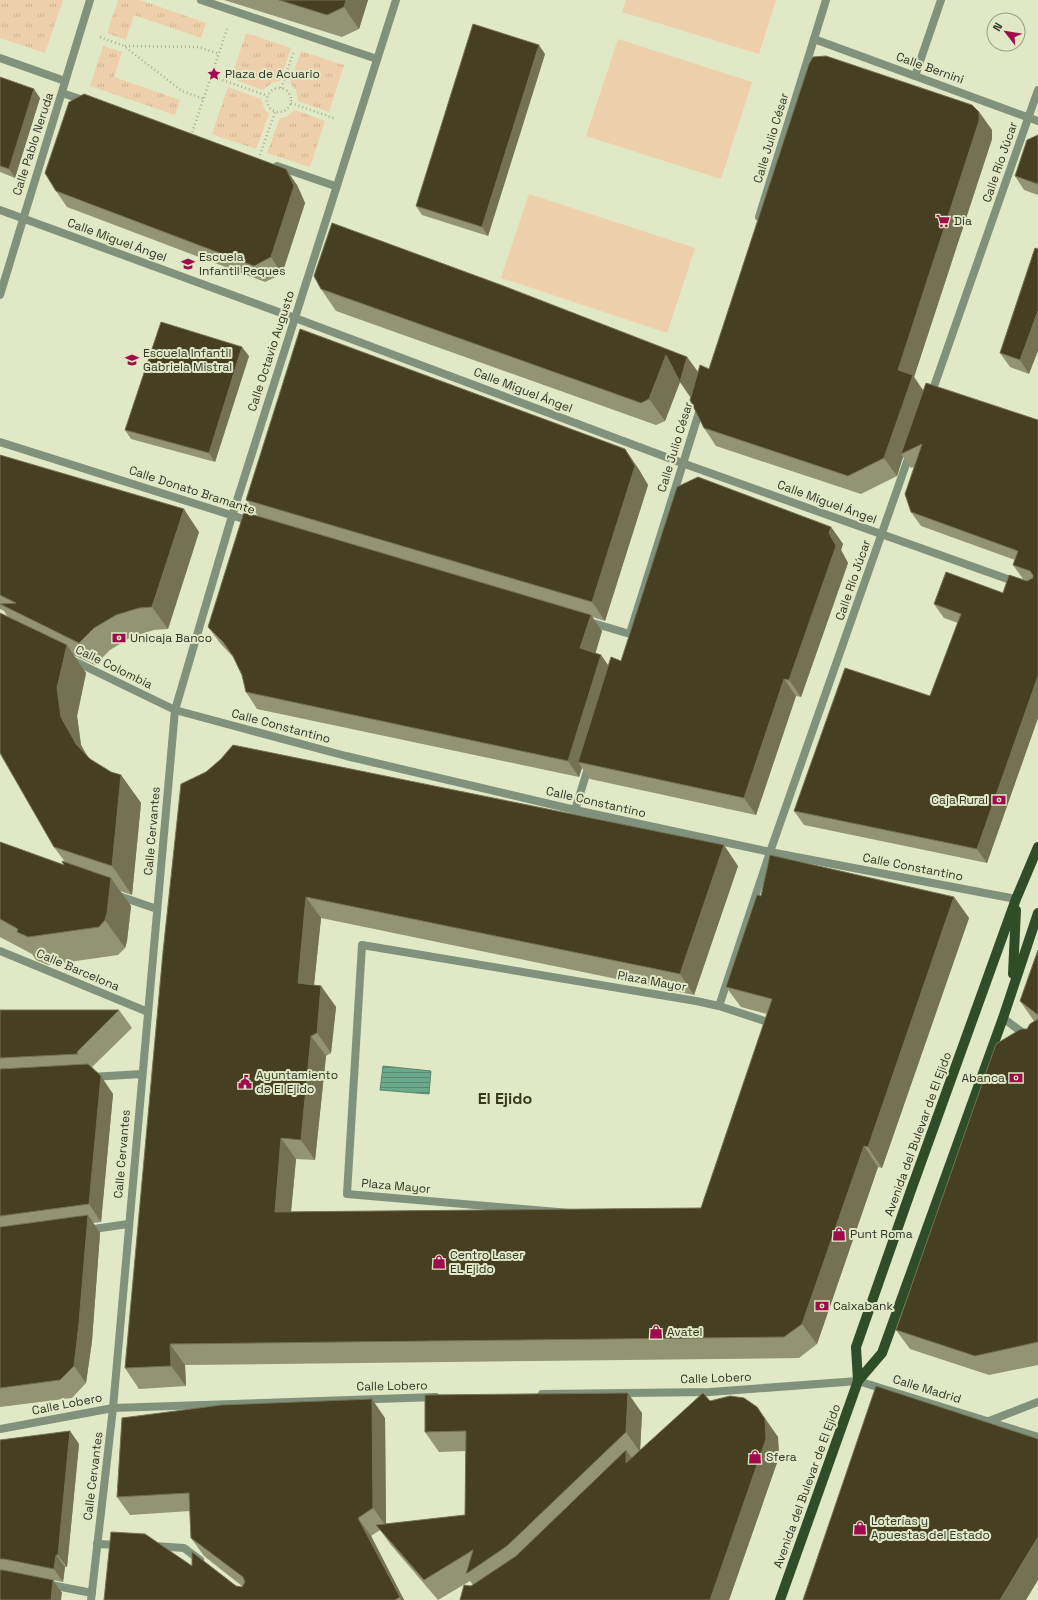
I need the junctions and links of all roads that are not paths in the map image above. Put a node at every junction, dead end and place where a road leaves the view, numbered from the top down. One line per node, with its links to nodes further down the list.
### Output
1 (90, 0): 10 (street, Calle Pablo Neruda)
2 (201, 0): 8 (street)
3 (396, 0): 8 (street, Calle Octavio Augusto)
4 (826, 0): 6 (street, Calle Julio César)
5 (941, 0): 9 (street)
6 (814, 39): 9 (street, Calle Bernini); 20 (street, Calle Julio César)
7 (0, 58): 10 (street)
8 (377, 59): 17 (street, Calle Octavio Augusto)
9 (915, 76): 14 (street, Calle Bernini)
10 (65, 81): 12 (street, Calle Pablo Neruda)
11 (1038, 90): 14 (street, Calle Río Júcar)
12 (62, 93): 13 (street); 19 (street, Calle Pablo Neruda)
13 (94, 104)
14 (1029, 117): 15 (street, Calle Bernini); 24 (street, Calle Río Júcar)
15 (1038, 121)
16 (258, 159): 17 (street)
17 (335, 186): 22 (street, Calle Octavio Augusto)
18 (0, 210): 19 (street, Calle Miguel Ángel)
19 (22, 218): 21 (street, Calle Pablo Neruda); 22 (street, Calle Miguel Ángel)
20 (756, 226)
21 (0, 295)
22 (294, 318): 27 (street, Calle Miguel Ángel); 28 (street, Calle Octavio Augusto)
23 (703, 398): 27 (street, Calle Julio César)
24 (929, 400)
25 (0, 442): 28 (street, Calle Donato Bramante)
26 (913, 445): 30 (street, Calle Río Júcar)
27 (682, 463): 30 (street, Calle Miguel Ángel); 32 (street, Calle Julio César)
28 (232, 516): 29 (street, Calle Donato Bramante); 34 (street, Calle Octavio Augusto)
29 (262, 525)
30 (881, 534): 31 (street, Calle Miguel Ángel); 38 (street, Calle Río Júcar)
31 (1038, 590)
32 (576, 618)
33 (62, 655): 34 (street, Calle Colombia)
34 (175, 710): 36 (street, Calle Constantino); 41 (street, Calle Cervantes)
35 (591, 758): 36 (street)
36 (575, 810): 38 (street, Calle Constantino)
37 (1038, 847): 40 (main road, Avenida del Bulevar de El Ejido)
38 (770, 852): 40 (street, Calle Constantino); 45 (street)
39 (105, 891): 41 (street)
40 (1016, 899): 44 (main road, Avenida del Bulevar de El Ejido); 53 (main road, Avenida del Bulevar de El Ejido)
41 (157, 909): 46 (street, Calle Cervantes)
42 (1038, 913): 44 (main road, Avenida del Bulevar de El Ejido)
43 (0, 951): 46 (street, Calle Barcelona)
44 (1013, 986): 47 (main road, Avenida del Bulevar de El Ejido)
45 (719, 1006): 45 (street, Plaza Mayor)
46 (148, 1012): 49 (street, Calle Cervantes)
47 (1003, 1018): 48 (street); 53 (main road, Avenida del Bulevar de El Ejido)
48 (1038, 1044)
49 (142, 1074): 50 (street); 51 (street, Calle Cervantes)
50 (79, 1078)
51 (128, 1224): 52 (street); 59 (street, Calle Cervantes)
52 (75, 1231)
53 (858, 1381): 54 (street, Calle Lobero); 60 (street, Calle Madrid); 69 (main road, Avenida del Bulevar de El Ejido)
54 (710, 1392): 55 (street, Calle Lobero); 58 (street)
55 (536, 1394)
56 (441, 1397): 59 (street, Calle Lobero)
57 (1038, 1402): 60 (street)
58 (698, 1403)
59 (113, 1408): 61 (street, Calle Lobero); 63 (street, Calle Cervantes)
60 (989, 1421): 62 (street, Calle Madrid)
61 (0, 1429)
62 (1038, 1437)
63 (97, 1544): 64 (street); 68 (street, Calle Cervantes)
64 (129, 1545)
65 (144, 1546): 66 (street)
66 (209, 1567)
67 (41, 1582): 68 (street)
68 (92, 1596)
69 (780, 1600)

